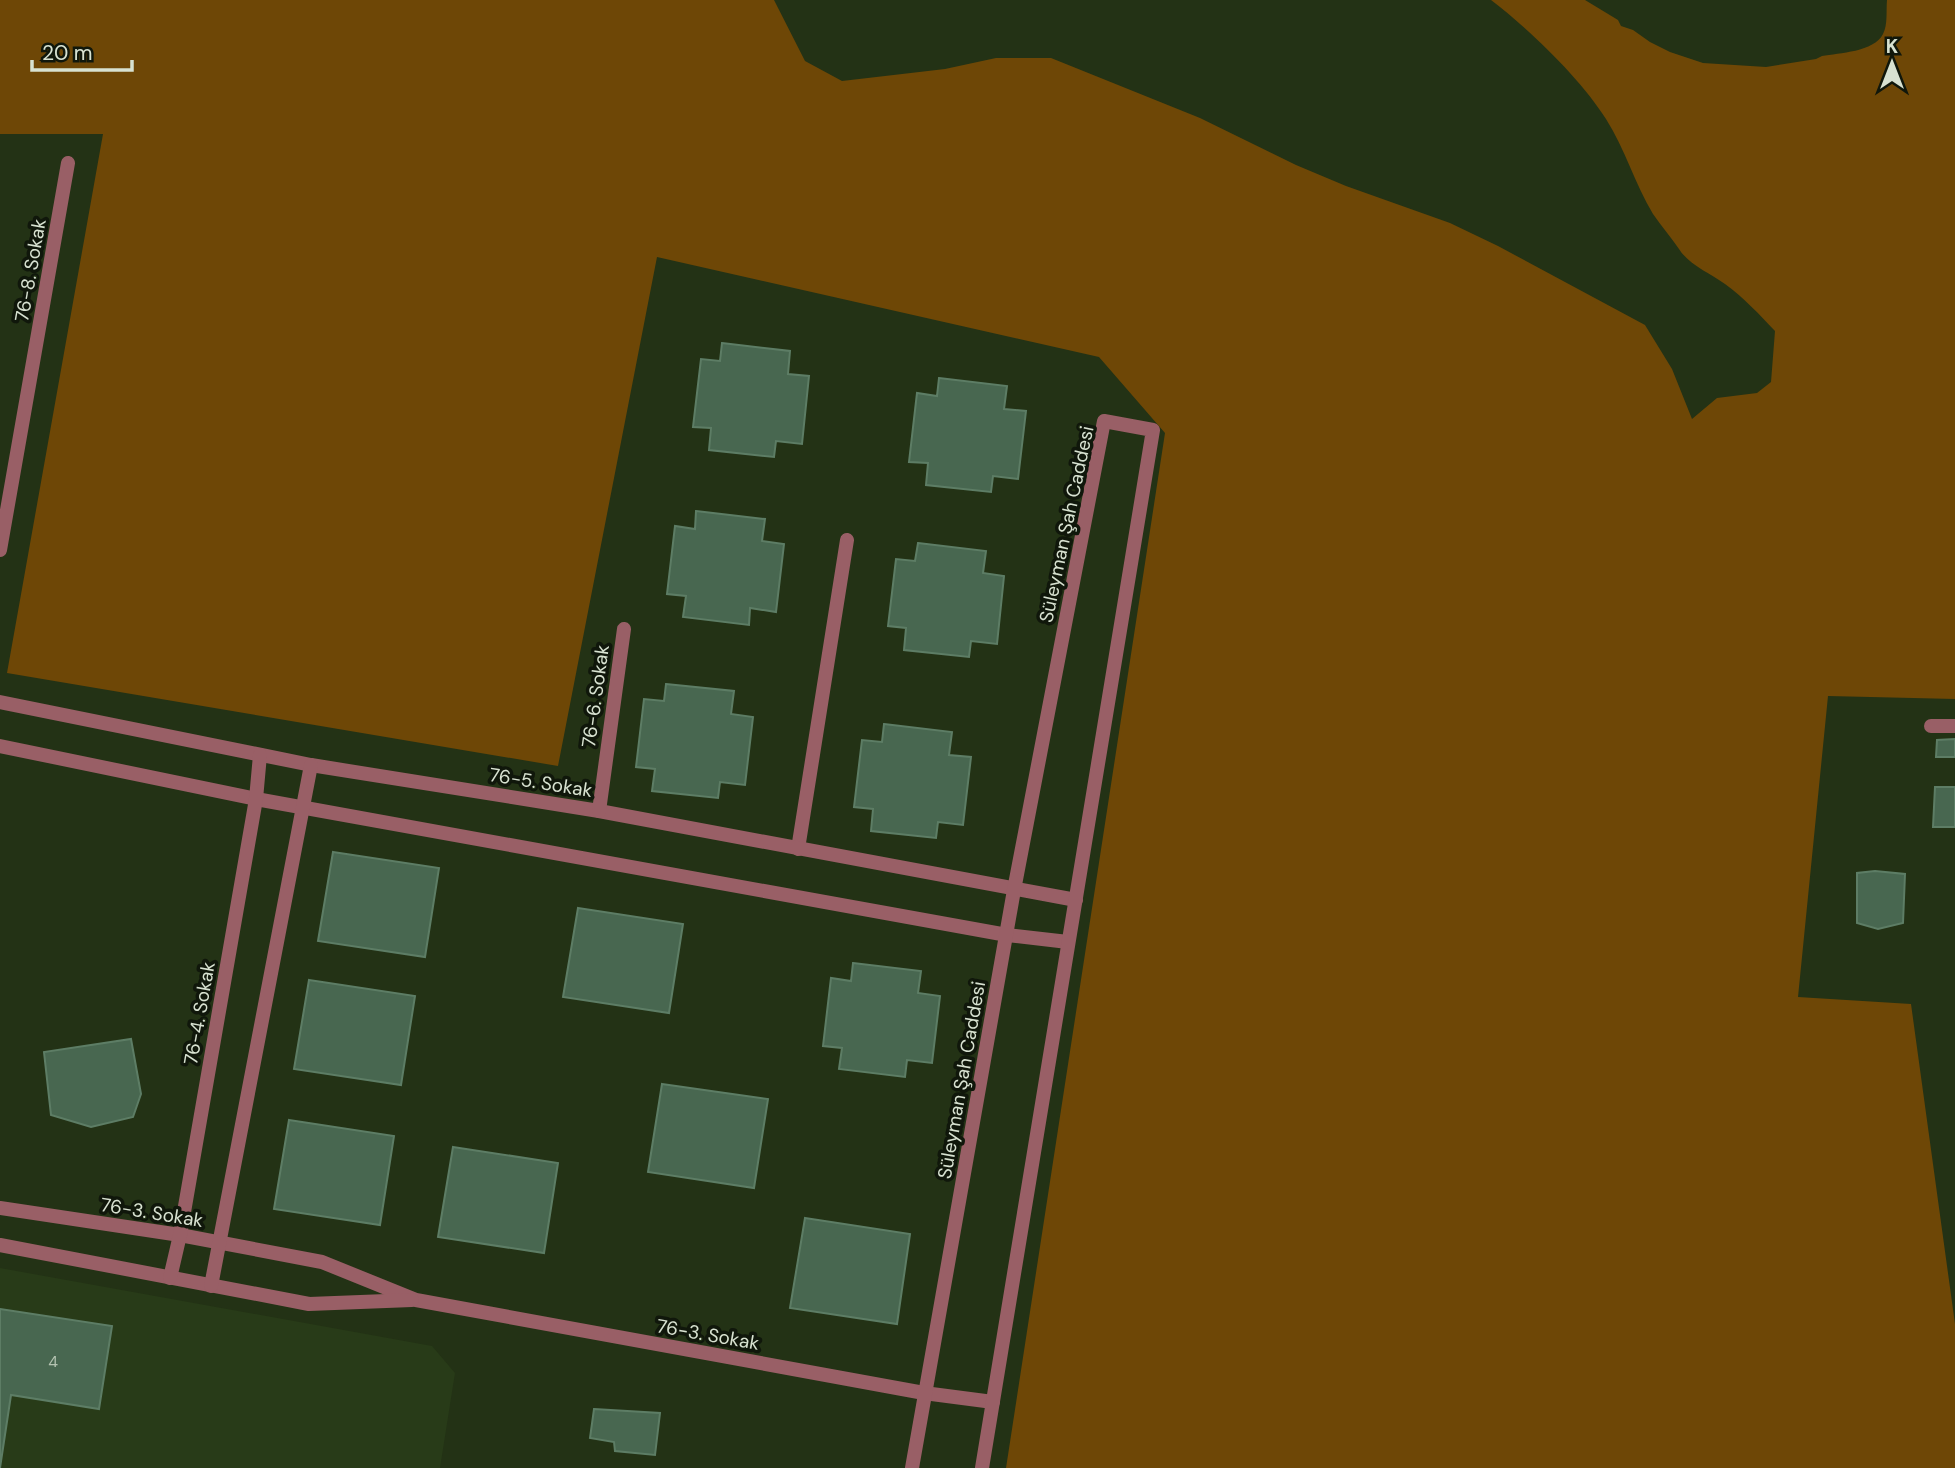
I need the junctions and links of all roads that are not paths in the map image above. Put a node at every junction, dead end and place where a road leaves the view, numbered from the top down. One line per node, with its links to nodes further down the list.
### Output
1 (68, 163): 3 (street, 76-8. Sokak)
2 (847, 540): 14 (street)
3 (0, 550)
4 (624, 629): 13 (street, 76-6. Sokak)
5 (0, 702): 9 (street, 76-5. Sokak)
6 (1931, 726): 7 (street)
7 (1955, 726)
8 (0, 746): 11 (street)
9 (260, 755): 10 (street, 76-5. Sokak); 11 (street, 76-4. Sokak)
10 (311, 765): 12 (street); 13 (street, 76-5. Sokak)
11 (257, 799): 12 (street); 20 (street, 76-4. Sokak)
12 (301, 807): 17 (street); 21 (street)
13 (599, 811): 14 (street, 76-5. Sokak)
14 (798, 849): 15 (street, 76-5. Sokak)
15 (1014, 890): 16 (street, 76-5. Sokak); 16 (street, Süleyman Şah Caddesi); 17 (street, Süleyman Şah Caddesi)
16 (1076, 900): 18 (street, Süleyman Şah Caddesi)
17 (1007, 935): 18 (street); 26 (street, Süleyman Şah Caddesi)
18 (1068, 942): 27 (street, Süleyman Şah Caddesi)
19 (0, 1208): 20 (street, 76-3. Sokak)
20 (180, 1236): 21 (street, 76-3. Sokak); 23 (street, 76-4. Sokak)
21 (220, 1243): 24 (street); 25 (street, 76-3. Sokak)
22 (0, 1245): 23 (street, 76-3. Sokak)
23 (170, 1278): 24 (street, 76-3. Sokak)
24 (211, 1286): 25 (street, 76-3. Sokak)
25 (416, 1300): 26 (street, 76-3. Sokak)
26 (924, 1393): 27 (street, 76-3. Sokak); 28 (street, Süleyman Şah Caddesi)
27 (993, 1402): 29 (street, Süleyman Şah Caddesi)
28 (912, 1468)
29 (982, 1468)

